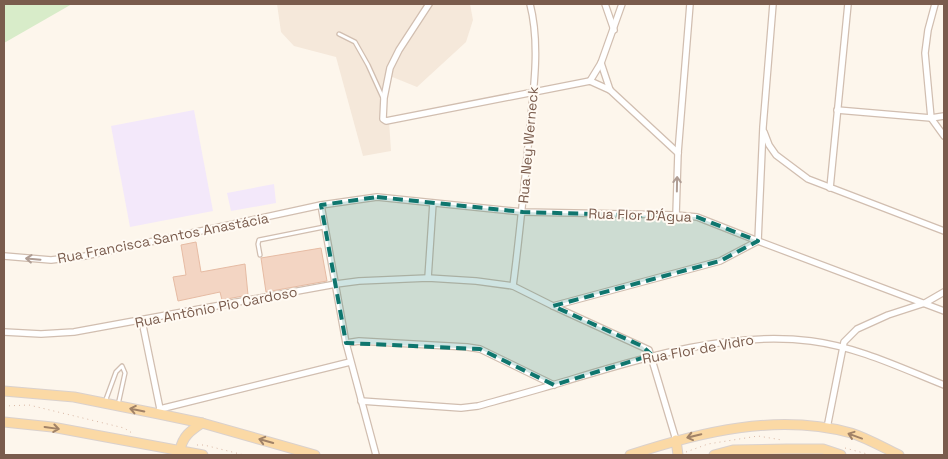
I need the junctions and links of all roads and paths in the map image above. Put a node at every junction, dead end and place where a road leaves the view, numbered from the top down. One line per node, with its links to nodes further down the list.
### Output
1 (429, 4): 15 (street)
2 (530, 4): 14 (street, Rua Ney Werneck)
3 (605, 4): 9 (street)
4 (622, 4): 9 (street)
5 (690, 4): 21 (street)
6 (773, 4): 19 (street)
7 (848, 4): 16 (street)
8 (935, 4): 18 (street)
9 (614, 30): 11 (street)
10 (339, 34): 15 (lane)
11 (601, 63): 12 (street); 13 (street)
12 (590, 81): 13 (street); 14 (street)
13 (610, 90): 21 (street)
14 (533, 91): 15 (street); 25 (street, Rua Ney Werneck)
15 (384, 98)
16 (837, 110): 18 (street); 22 (street)
17 (944, 116): 18 (street)
18 (931, 118): 20 (street)
19 (763, 127): 22 (street); 29 (street)
20 (944, 136)
21 (678, 153): 26 (street, one-way to 21)
22 (830, 188): 28 (street)
23 (433, 203): 24 (street, Rua Flor D'Água); 25 (street, Rua Flor D'Água); 32 (street)
24 (321, 205): 27 (street); 31 (street, Rua Francisca Santos Anastácia, one-way to 31)
25 (523, 212): 26 (street, Rua Flor D'Água); 34 (street, Rua Ney Werneck)
26 (676, 215): 29 (street, Rua Flor D'Água)
27 (325, 227): 30 (lane); 33 (street)
28 (944, 230)
29 (758, 241): 36 (street, Rua Flor D'Água); 37 (street)
30 (260, 255)
31 (4, 256)
32 (428, 278): 33 (street, Rua Antônio Pio Cardoso); 34 (street, Rua Antônio Pio Cardoso)
33 (336, 284): 39 (street, Rua Antônio Pio Cardoso); 41 (street)
34 (513, 286): 37 (street)
35 (944, 292): 36 (street)
36 (925, 303): 38 (street, Rua Flor D'Água); 42 (street)
37 (553, 306): 43 (street)
38 (944, 311)
39 (142, 321): 40 (street, Rua Antônio Pio Cardoso); 52 (street)
40 (4, 332)
41 (346, 343): 44 (street); 45 (street)
42 (842, 347): 43 (street, Rua Flor de Vidro); 46 (street, Rua Flor de Vidro); 55 (street)
43 (652, 355): 45 (street, Rua Flor de Vidro); 57 (street)
44 (350, 362): 48 (street); 52 (street)
45 (554, 385): 48 (street, Rua Flor de Vidro)
46 (944, 385)
47 (4, 391): 49 (main road)
48 (361, 401): 63 (street)
49 (104, 403): 51 (main road); 51 (lane)
50 (4, 406): 56 (path)
51 (118, 406): 52 (main road, one-way to 51)
52 (160, 411): 54 (main road)
53 (4, 422): 59 (main road, one-way to 59)
54 (202, 423): 59 (main road); 62 (main road, one-way to 54)
55 (827, 428): 57 (main road, one-way to 57); 68 (main road, one-way to 55)
56 (136, 436)
57 (676, 440): 64 (main road); 65 (main road)
58 (196, 445): 61 (path)
59 (179, 453): 60 (main road)
60 (203, 455)
61 (244, 455)
62 (315, 455)
63 (376, 455)
64 (630, 455)
65 (678, 455)
66 (714, 455): 67 (main road)
67 (841, 455)
68 (899, 455)

